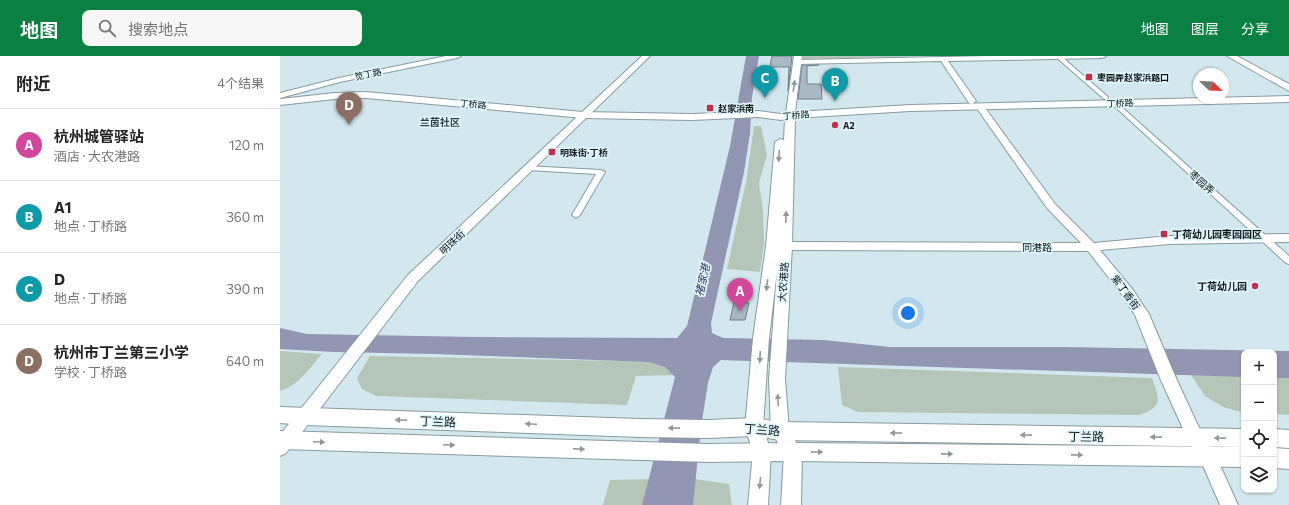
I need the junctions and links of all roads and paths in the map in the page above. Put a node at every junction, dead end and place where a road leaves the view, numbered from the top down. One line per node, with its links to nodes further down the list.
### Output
1 (457, 56): 13 (street, 笕丁路)
2 (646, 56): 19 (street, 明珠街)
3 (1102, 56): 5 (street)
4 (1231, 56): 8 (main road)
5 (1059, 57): 7 (street); 14 (street)
6 (797, 59): 7 (street); 20 (main road, 大农港路, one-way to 6)
7 (943, 59): 17 (street, 紫丁香街)
8 (1289, 88)
9 (784, 94): 20 (main road, 大农港路)
10 (1289, 94): 11 (main road)
11 (1229, 95)
12 (1193, 96): 14 (main road, 丁桥路)
13 (280, 97): 19 (main road, 丁桥路)
14 (1106, 98): 17 (main road, 丁桥路)
15 (1289, 98): 18 (main road, 丁桥路)
16 (280, 102): 19 (main road, 丁桥路)
17 (976, 104): 18 (main road, 丁桥路); 20 (main road, 丁桥路); 26 (street, 紫丁香街)
18 (1115, 104): 24 (street, 枣园弄)
19 (586, 112): 20 (main road, 丁桥路); 21 (street, 明珠街)
20 (786, 113): 25 (main road, 大农港路, one-way to 20); 30 (main road, 大农港路, one-way to 30)
21 (528, 168): 22 (street); 29 (street, 明珠街)
22 (576, 215)
23 (1289, 238): 24 (street, 同港路)
24 (1265, 239): 26 (street, 同港路); 27 (street, 枣园弄)
25 (785, 246): 26 (street, 同港路); 31 (main road, 大农港路, one-way to 25)
26 (1091, 247): 32 (street, 紫丁香街)
27 (1289, 261)
28 (280, 415): 29 (main road, 丁兰路)
29 (305, 417): 30 (main road, 丁兰路, one-way to 29); 36 (street, 明珠街)
30 (754, 427): 31 (main road, 丁兰路); 37 (main road, 大农港路)
31 (780, 431): 32 (main road, 丁兰路, one-way to 31); 38 (main road, 大农港路)
32 (1195, 437): 33 (main road, 丁兰路, one-way to 32); 39 (street, 紫丁香街)
33 (1241, 438)
34 (1277, 438): 35 (main road)
35 (1289, 439)
36 (282, 443): 37 (main road, 丁兰路, one-way to 37)
37 (762, 452): 38 (main road, 丁兰路); 43 (main road, 大农港路, one-way to 43)
38 (793, 452): 39 (main road, 丁兰路, one-way to 39); 44 (main road)
39 (1208, 457): 40 (main road, 丁兰路); 45 (street, 紫丁香街)
40 (1241, 458)
41 (1277, 458): 42 (main road)
42 (1289, 459)
43 (758, 505)
44 (791, 505)
45 (1229, 505)

